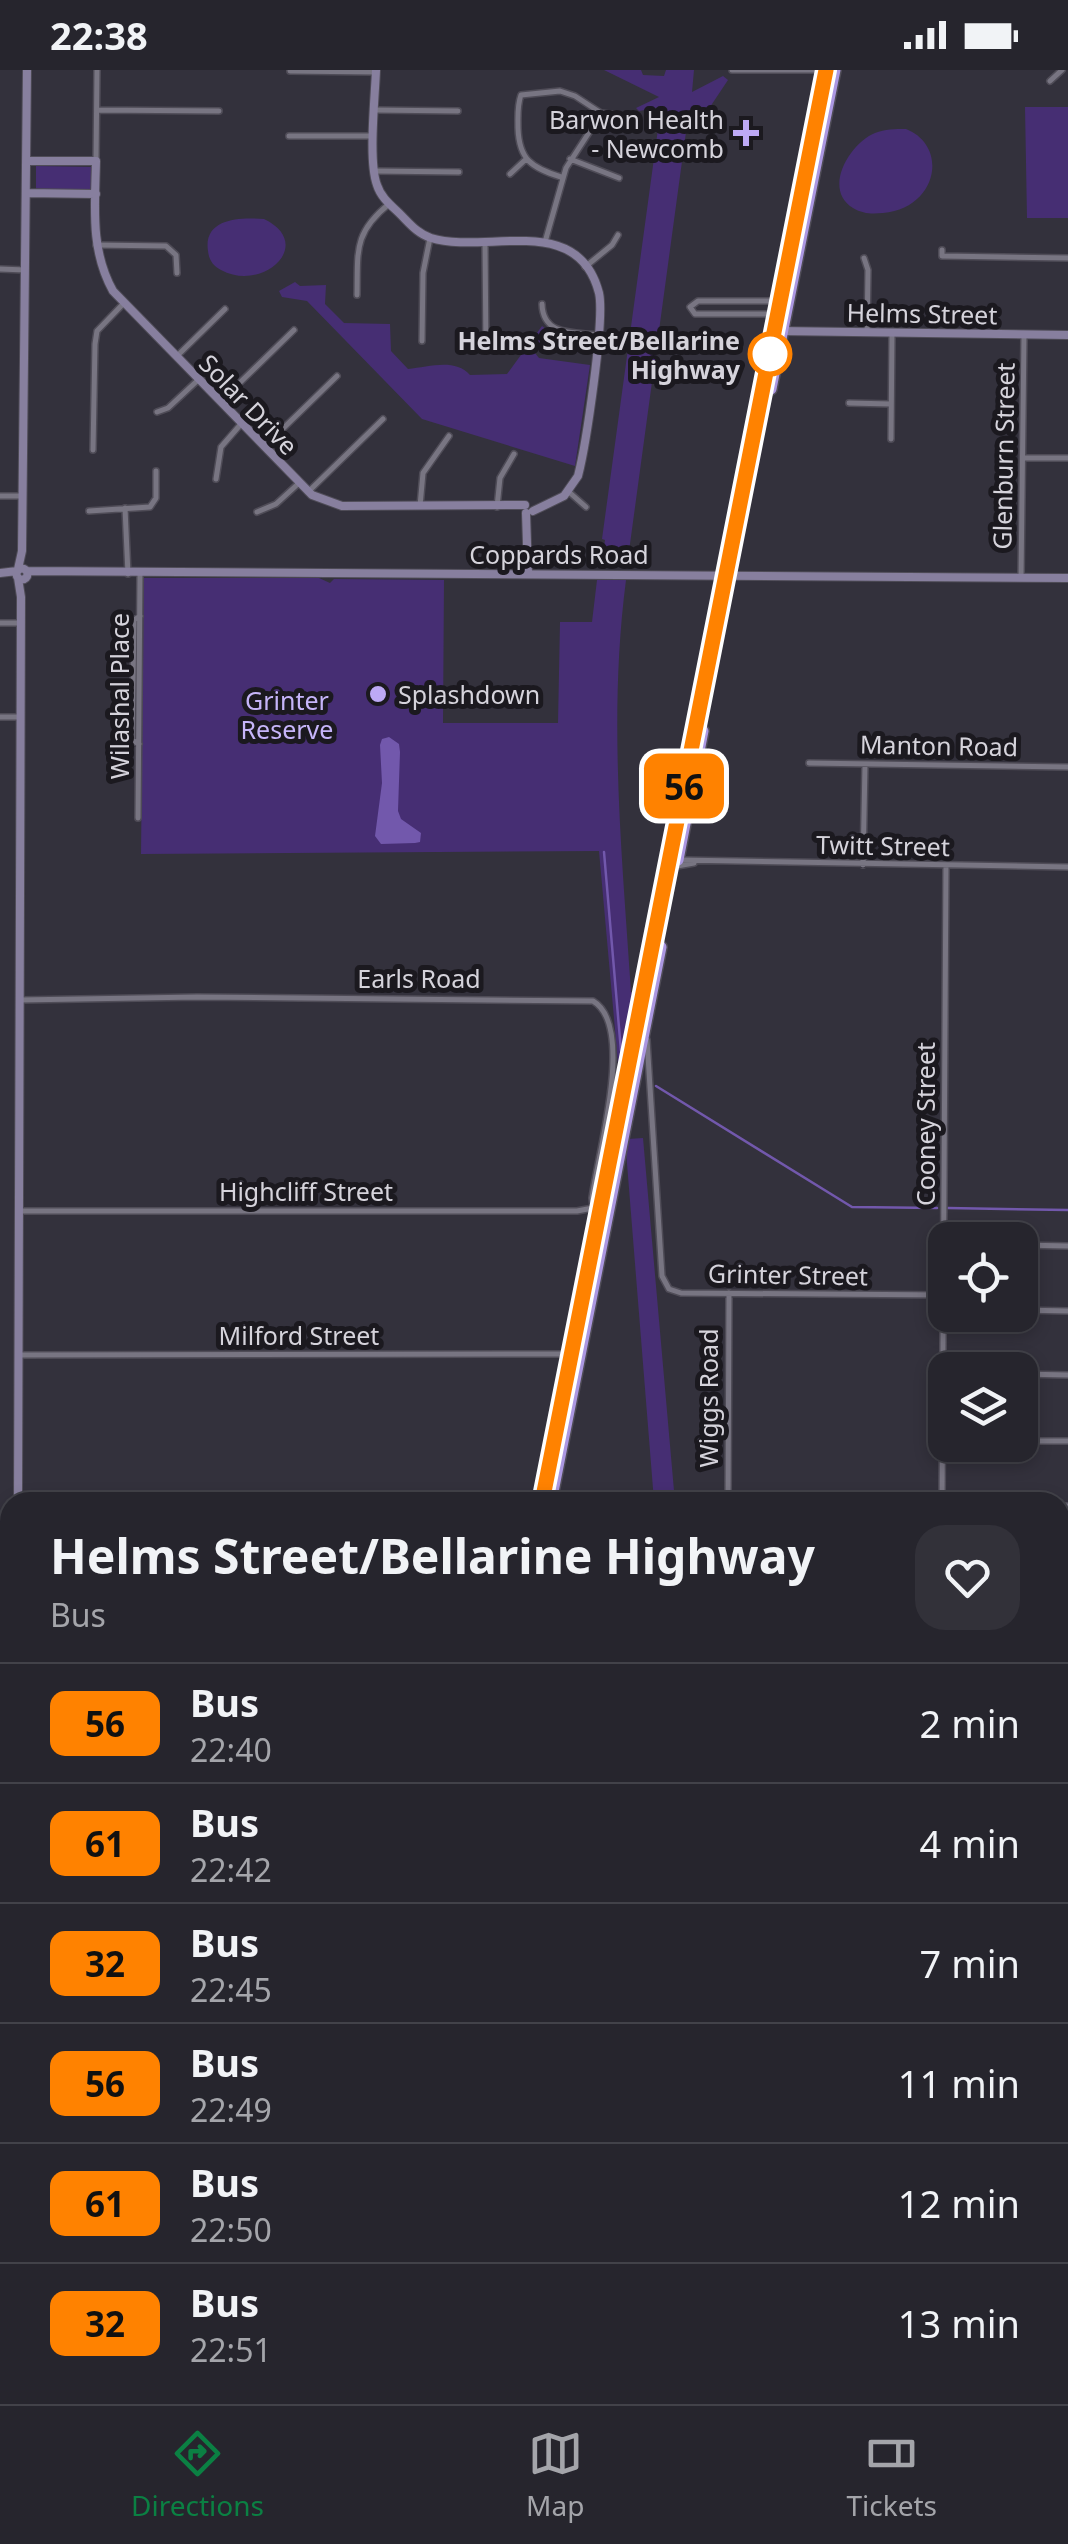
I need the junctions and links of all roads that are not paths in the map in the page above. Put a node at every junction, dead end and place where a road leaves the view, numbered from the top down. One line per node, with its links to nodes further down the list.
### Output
1 (28, 70): 20 (street)
2 (97, 70): 10 (street)
3 (835, 70): 48 (highway)
4 (1062, 70): 9 (street)
5 (376, 71): 8 (street); 11 (street)
6 (734, 71): 7 (street)
7 (821, 71): 45 (highway)
8 (290, 72)
9 (1050, 81)
10 (97, 110): 12 (street); 21 (street)
11 (375, 110): 13 (street); 17 (street)
12 (219, 111)
13 (458, 111)
14 (601, 113): 15 (street); 18 (street); 19 (street)
15 (631, 116)
16 (290, 136): 17 (street)
17 (375, 136): 22 (street)
18 (525, 160): 24 (street); 25 (street)
19 (570, 160): 25 (street); 26 (street)
20 (26, 161): 21 (street); 27 (street)
21 (96, 161): 28 (street, Solar Drive)
22 (374, 172): 23 (street); 29 (street)
23 (459, 172)
24 (510, 174)
25 (562, 178): 33 (street)
26 (620, 178)
27 (26, 194): 28 (street); 40 (street)
28 (96, 194): 34 (street, Solar Drive)
29 (389, 204): 31 (street); 42 (street)
30 (618, 235): 38 (street)
31 (430, 238): 32 (street); 54 (street)
32 (486, 240): 33 (street); 55 (street)
33 (545, 242): 38 (street)
34 (96, 245): 41 (street); 43 (street, Solar Drive)
35 (941, 255): 37 (street)
36 (864, 258): 49 (street)
37 (1068, 258)
38 (586, 267): 53 (street)
39 (0, 269): 40 (street)
40 (25, 270): 78 (street)
41 (177, 273)
42 (358, 295)
43 (123, 304): 56 (street, Solar Drive); 68 (street)
44 (542, 304): 53 (street)
45 (779, 308): 45 (street); 48 (highway)
46 (225, 309): 56 (street)
47 (294, 330): 59 (street)
48 (778, 331): 49 (street, Helms Street); 91 (highway)
49 (867, 332): 50 (street, Helms Street)
50 (892, 333): 51 (street, Helms Street); 61 (street)
51 (1024, 334): 52 (street, Helms Street); 70 (street, Glenburn Street)
52 (1068, 335)
53 (598, 336): 76 (street)
54 (422, 340)
55 (486, 350)
56 (176, 358): 58 (street, Solar Drive)
57 (337, 376): 67 (street)
58 (198, 380): 59 (street, Solar Drive); 62 (street)
59 (220, 402): 64 (street, Solar Drive)
60 (849, 403): 61 (street)
61 (892, 404): 66 (street)
62 (157, 412)
63 (383, 419): 75 (street)
64 (241, 424): 67 (street, Solar Drive); 73 (street)
65 (450, 436): 79 (street)
66 (891, 440)
67 (264, 447): 74 (street, Solar Drive)
68 (94, 450)
69 (514, 454): 80 (street)
70 (1023, 458): 71 (street); 92 (street, Glenburn Street)
71 (1068, 458)
72 (156, 471): 82 (street)
73 (216, 479)
74 (299, 483): 75 (street, Solar Drive); 85 (street)
75 (308, 492): 79 (street, Solar Drive)
76 (569, 492): 81 (street); 83 (street)
77 (0, 496): 78 (street)
78 (22, 496): 87 (street)
79 (420, 506): 80 (street, Solar Drive)
80 (498, 507): 83 (street, Solar Drive)
81 (586, 507)
82 (126, 508): 84 (street); 88 (street)
83 (528, 510): 90 (street)
84 (88, 511)
85 (257, 512)
86 (0, 574): 87 (street, Coppards Road)
87 (22, 574): 88 (street, Coppards Road); 95 (street)
88 (128, 574): 89 (street, Coppards Road)
89 (140, 574): 90 (street, Coppards Road); 101 (street, Wilashal Place)
90 (528, 574): 91 (street, Coppards Road)
91 (730, 574): 92 (street, Coppards Road); 102 (highway)
92 (1022, 578): 93 (street, Coppards Road)
93 (1068, 578)
94 (0, 623): 95 (street)
95 (21, 623): 97 (street)
96 (0, 717): 97 (street)
97 (21, 717): 106 (street)
98 (809, 763): 99 (street, Manton Road)
99 (865, 764): 100 (street, Manton Road); 103 (street)
100 (1068, 767)
101 (138, 818)
102 (675, 862): 103 (street, Twitt Street); 107 (highway); 108 (highway)
103 (863, 864): 104 (street, Twitt Street)
104 (946, 866): 105 (street, Twitt Street); 113 (street, Cooney Street)
105 (1068, 867)
106 (20, 1000): 111 (street); 112 (street, Earls Road)
107 (646, 1021): 109 (highway); 110 (street, Grinter Street)
108 (634, 1041): 109 (highway); 112 (highway)
109 (639, 1057): 110 (street, Grinter Street); 112 (highway)
110 (649, 1074): 116 (street, Grinter Street)
111 (19, 1211): 112 (street, Highcliff Street); 121 (street)
112 (600, 1211): 120 (highway)
113 (945, 1222)
114 (1038, 1245): 115 (street)
115 (1068, 1246)
116 (729, 1293): 117 (street, Grinter Street); 130 (street, Wiggs Road)
117 (928, 1295)
118 (1038, 1310): 119 (street)
119 (1068, 1311)
120 (575, 1354): 121 (street, Milford Street); 128 (highway); 129 (highway)
121 (19, 1355): 127 (street)
122 (1038, 1374): 123 (street)
123 (1068, 1375)
124 (1038, 1441): 125 (street)
125 (1068, 1441)
126 (943, 1462): 131 (street, Cooney Street)
127 (18, 1492)
128 (544, 1492)
129 (554, 1492)
130 (728, 1492)
131 (942, 1492)

